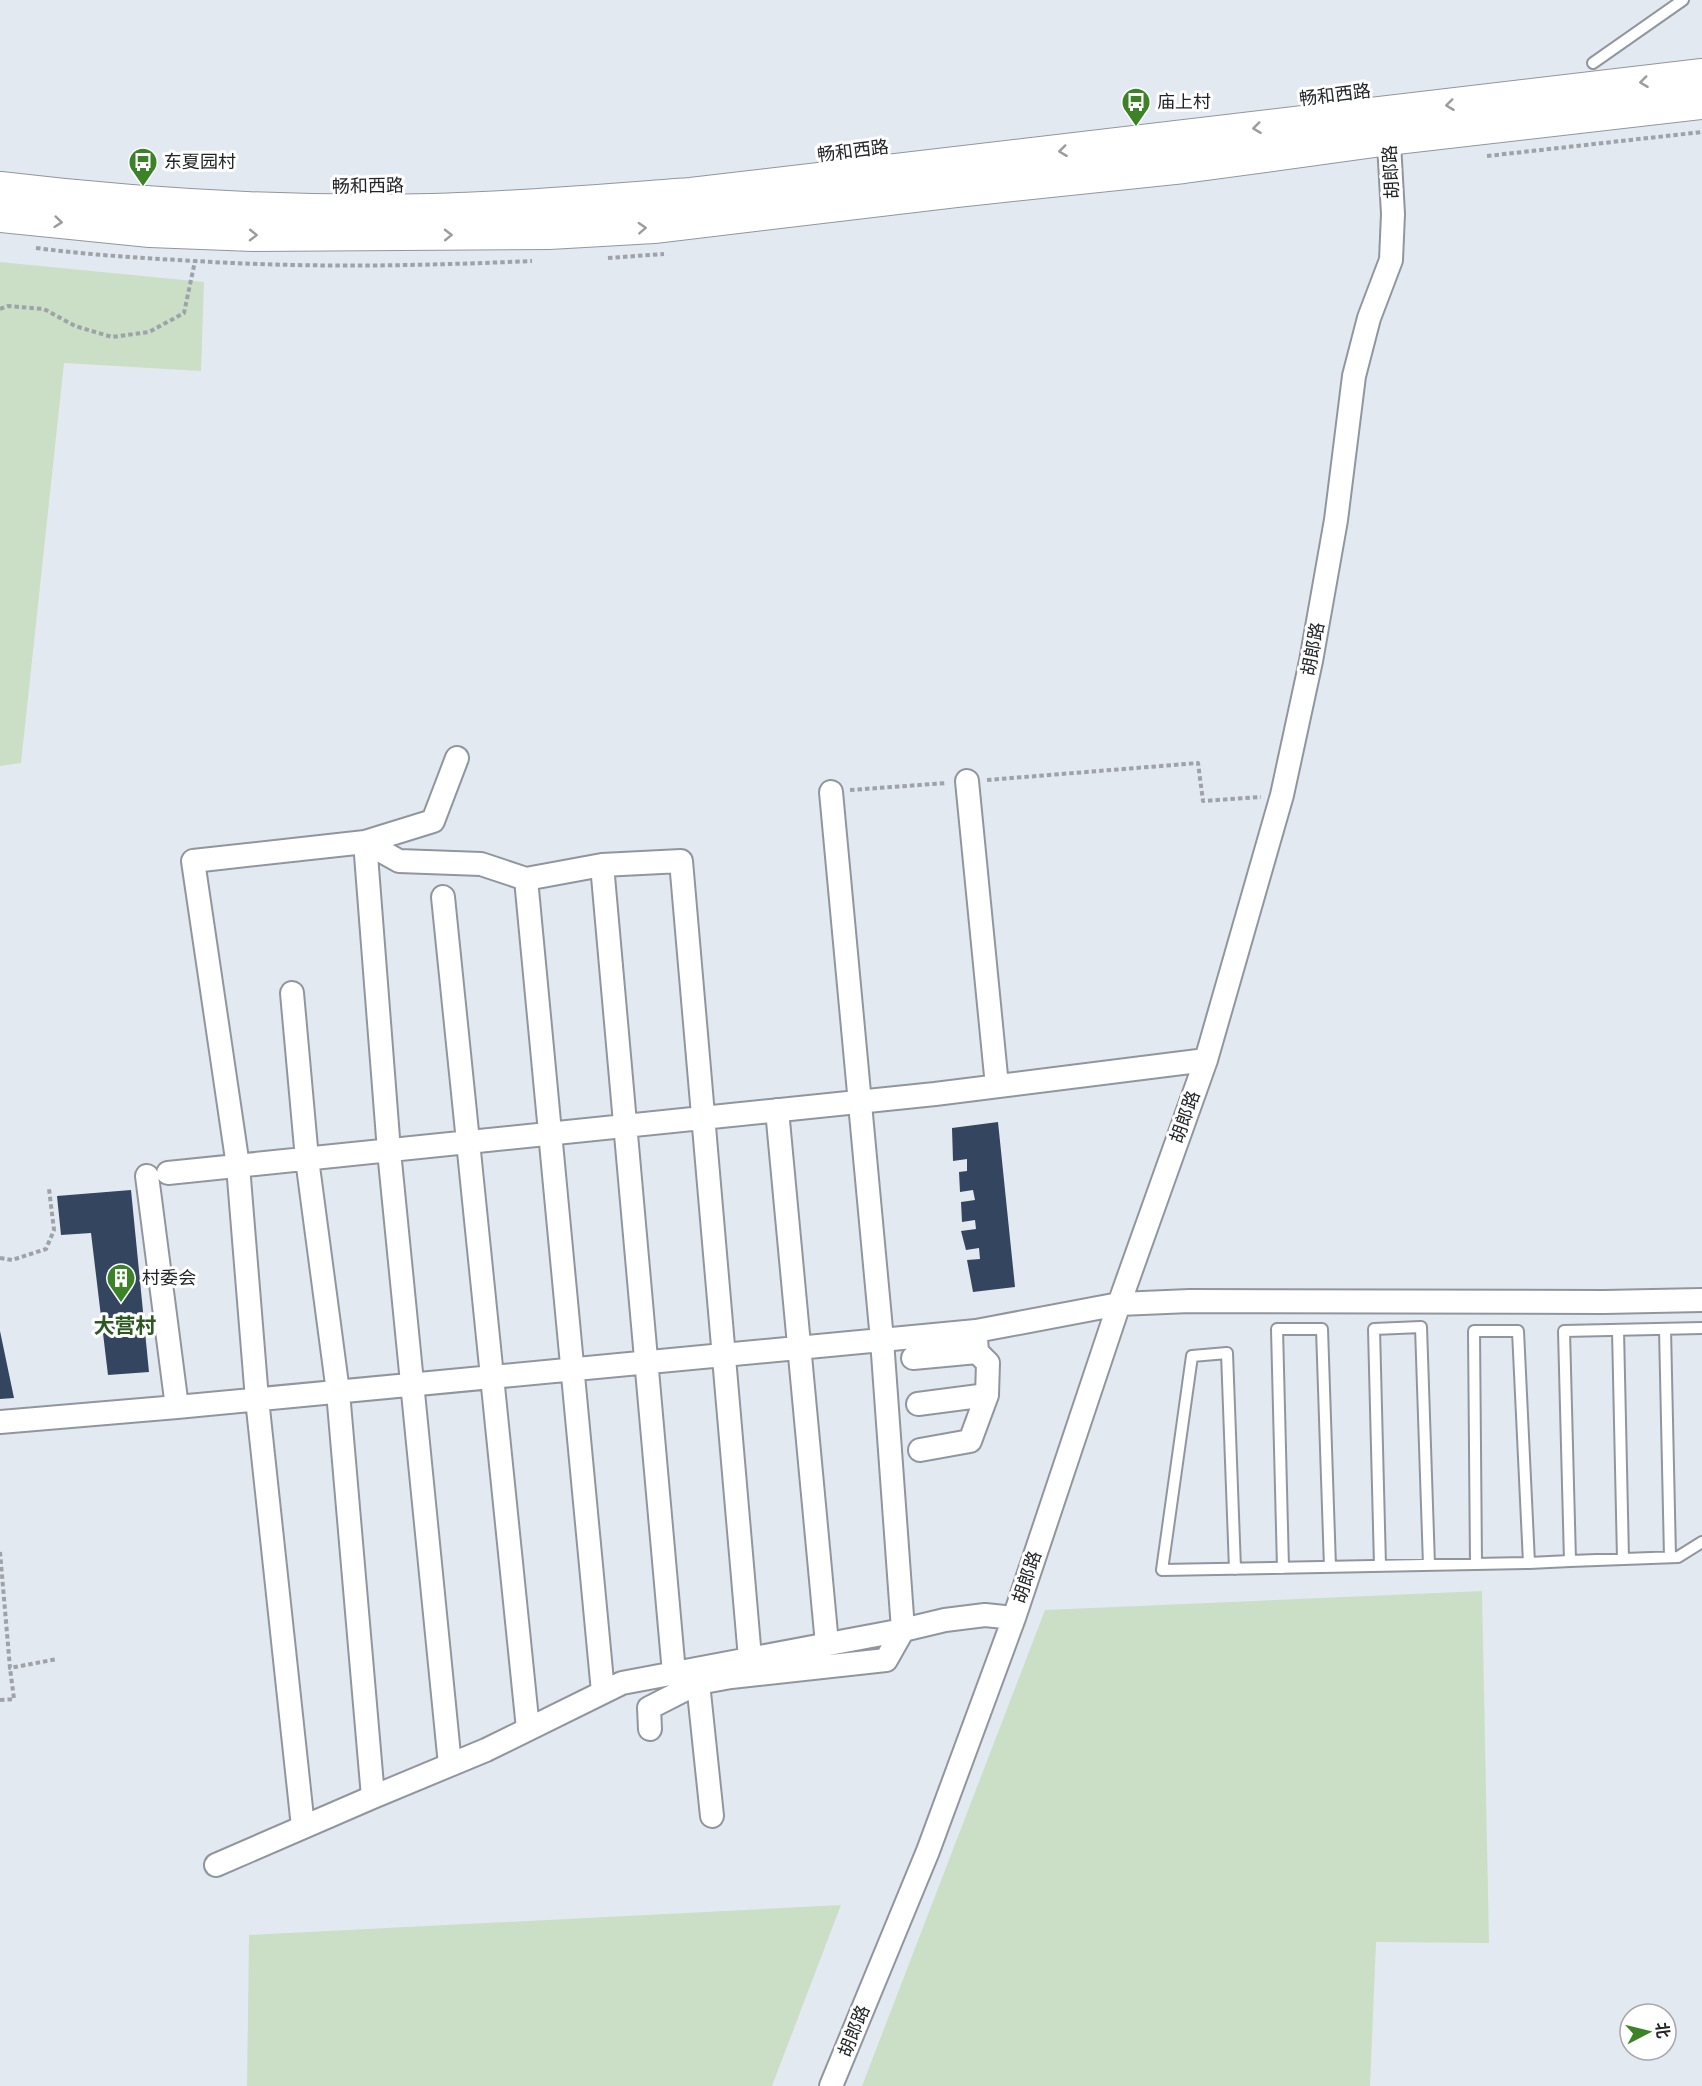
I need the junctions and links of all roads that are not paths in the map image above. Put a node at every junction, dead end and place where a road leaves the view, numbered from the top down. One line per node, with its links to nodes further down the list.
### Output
1 (1683, 0): 2 (lane)
2 (1593, 63)
3 (1702, 75): 5 (main road, 畅和西路, one-way to 5)
4 (1702, 103): 5 (main road, 畅和西路)
5 (1388, 125): 6 (main road, 畅和西路, one-way to 6); 7 (main road, 畅和西路, one-way to 5); 16 (street, 胡郎路)
6 (0, 188)
7 (0, 216)
8 (457, 758): 11 (street)
9 (967, 781): 17 (street)
10 (831, 792): 18 (street)
11 (365, 842): 13 (street); 24 (street); 26 (street)
12 (602, 865): 13 (street); 20 (street); 21 (street)
13 (526, 879): 22 (street)
14 (442, 897): 23 (street)
15 (292, 993): 25 (street)
16 (1206, 1060): 17 (street); 28 (street, 胡郎路)
17 (997, 1086): 18 (street)
18 (860, 1101): 19 (street); 32 (street)
19 (777, 1110): 20 (street); 34 (street)
20 (703, 1118): 21 (street); 35 (street)
21 (626, 1126): 22 (street); 37 (street)
22 (550, 1134): 23 (street); 38 (street)
23 (468, 1142): 24 (street); 39 (street)
24 (389, 1150): 25 (street); 40 (street)
25 (307, 1159): 26 (street); 41 (street)
26 (238, 1166): 43 (street); 45 (street)
27 (1702, 1300): 28 (street)
28 (1119, 1304): 33 (street); 59 (street, 胡郎路)
29 (1702, 1328): 30 (lane)
30 (1665, 1329): 31 (lane); 49 (lane)
31 (1618, 1330): 50 (lane); 51 (lane)
32 (882, 1340): 33 (street); 34 (street); 60 (street)
33 (976, 1341): 36 (street); 42 (street)
34 (799, 1348): 35 (street); 61 (street)
35 (724, 1355): 37 (street); 62 (street)
36 (913, 1358)
37 (646, 1363): 38 (street); 63 (street)
38 (573, 1370): 39 (street); 65 (street)
39 (492, 1377): 40 (street); 67 (street)
40 (411, 1385): 41 (street); 68 (street)
41 (338, 1392): 43 (street); 69 (street)
42 (987, 1395): 44 (street); 47 (street)
43 (257, 1400): 45 (street); 71 (street)
44 (918, 1404)
45 (177, 1407): 46 (street)
46 (0, 1422)
47 (920, 1450)
48 (1702, 1542): 49 (lane)
49 (1670, 1557): 50 (lane)
50 (1623, 1559): 51 (lane)
51 (1570, 1562): 52 (lane)
52 (1529, 1563): 54 (lane); 54 (lane)
53 (1429, 1564): 54 (lane); 55 (lane); 55 (lane)
54 (1476, 1564)
55 (1380, 1566): 56 (lane)
56 (1330, 1567): 57 (lane); 57 (lane)
57 (1283, 1568): 58 (lane)
58 (1235, 1569): 58 (lane)
59 (1014, 1618): 60 (street); 73 (street, 胡郎路)
60 (903, 1630): 61 (street); 64 (street)
61 (827, 1644): 62 (street)
62 (750, 1658): 63 (street)
63 (674, 1673): 65 (street)
64 (698, 1683): 66 (street); 70 (street)
65 (603, 1692): 67 (street)
66 (650, 1729)
67 (528, 1730): 68 (street)
68 (450, 1765): 69 (street)
69 (373, 1797): 71 (street)
70 (712, 1816)
71 (303, 1827): 72 (street)
72 (216, 1865)
73 (831, 2086)

